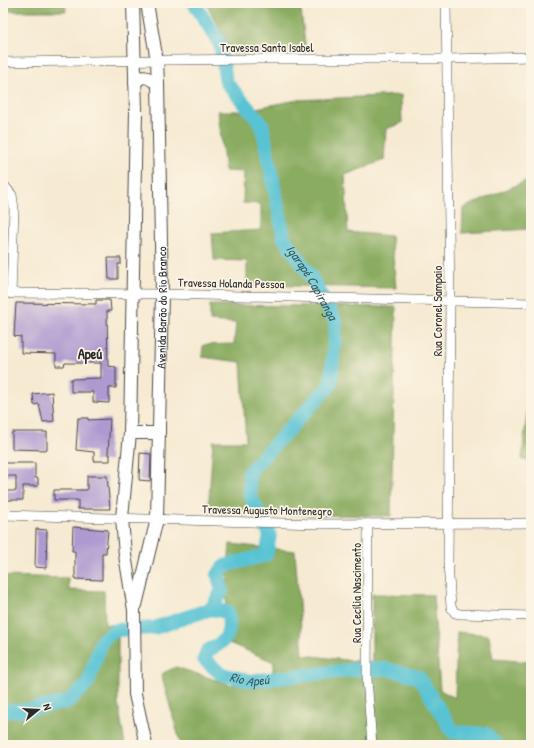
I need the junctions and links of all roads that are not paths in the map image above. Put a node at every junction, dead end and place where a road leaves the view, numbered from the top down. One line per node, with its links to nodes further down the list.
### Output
1 (133, 3): 6 (main road, Avenida Barão do Rio Branco)
2 (147, 3): 7 (main road, Avenida Barão do Rio Branco)
3 (446, 3): 5 (street, Rua Coronel Sampaio)
4 (531, 57): 5 (street, Travessa Santa Isabel)
5 (446, 59): 7 (street, Travessa Santa Isabel); 15 (street, Rua Coronel Sampaio)
6 (136, 61): 7 (street, Travessa Santa Isabel); 8 (street, Travessa Santa Isabel); 9 (main road, Avenida Barão do Rio Branco)
7 (157, 61): 10 (main road, Avenida Barão do Rio Branco)
8 (3, 62)
9 (136, 83): 10 (main road); 13 (main road, Avenida Barão do Rio Branco)
10 (158, 84): 14 (main road, Avenida Barão do Rio Branco)
11 (3, 184): 12 (street)
12 (7, 294): 13 (street, Travessa Holanda Pessoa)
13 (132, 294): 14 (street, Travessa Holanda Pessoa); 17 (main road, Avenida Barão do Rio Branco)
14 (162, 294): 15 (street, Travessa Holanda Pessoa); 18 (main road, Avenida Barão do Rio Branco)
15 (450, 300): 16 (street, Travessa Holanda Pessoa); 22 (street, Rua Coronel Sampaio)
16 (531, 303)
17 (130, 433): 18 (main road); 20 (main road, Avenida Barão do Rio Branco)
18 (159, 433): 21 (main road, Avenida Barão do Rio Branco)
19 (3, 514): 20 (street, Travessa Augusto Montenegro)
20 (122, 518): 21 (street, Travessa Augusto Montenegro); 25 (main road, Avenida Barão do Rio Branco)
21 (157, 519): 24 (street, Travessa Augusto Montenegro); 25 (main road, Avenida Barão do Rio Branco)
22 (448, 523): 23 (street, Travessa Augusto Montenegro); 24 (street, Travessa Augusto Montenegro); 26 (street, Rua Coronel Sampaio)
23 (531, 523)
24 (368, 524): 28 (street, Rua Cecília Nascimento)
25 (134, 614): 27 (main road, Avenida Barão do Rio Branco)
26 (531, 616)
27 (146, 745)
28 (372, 745)

